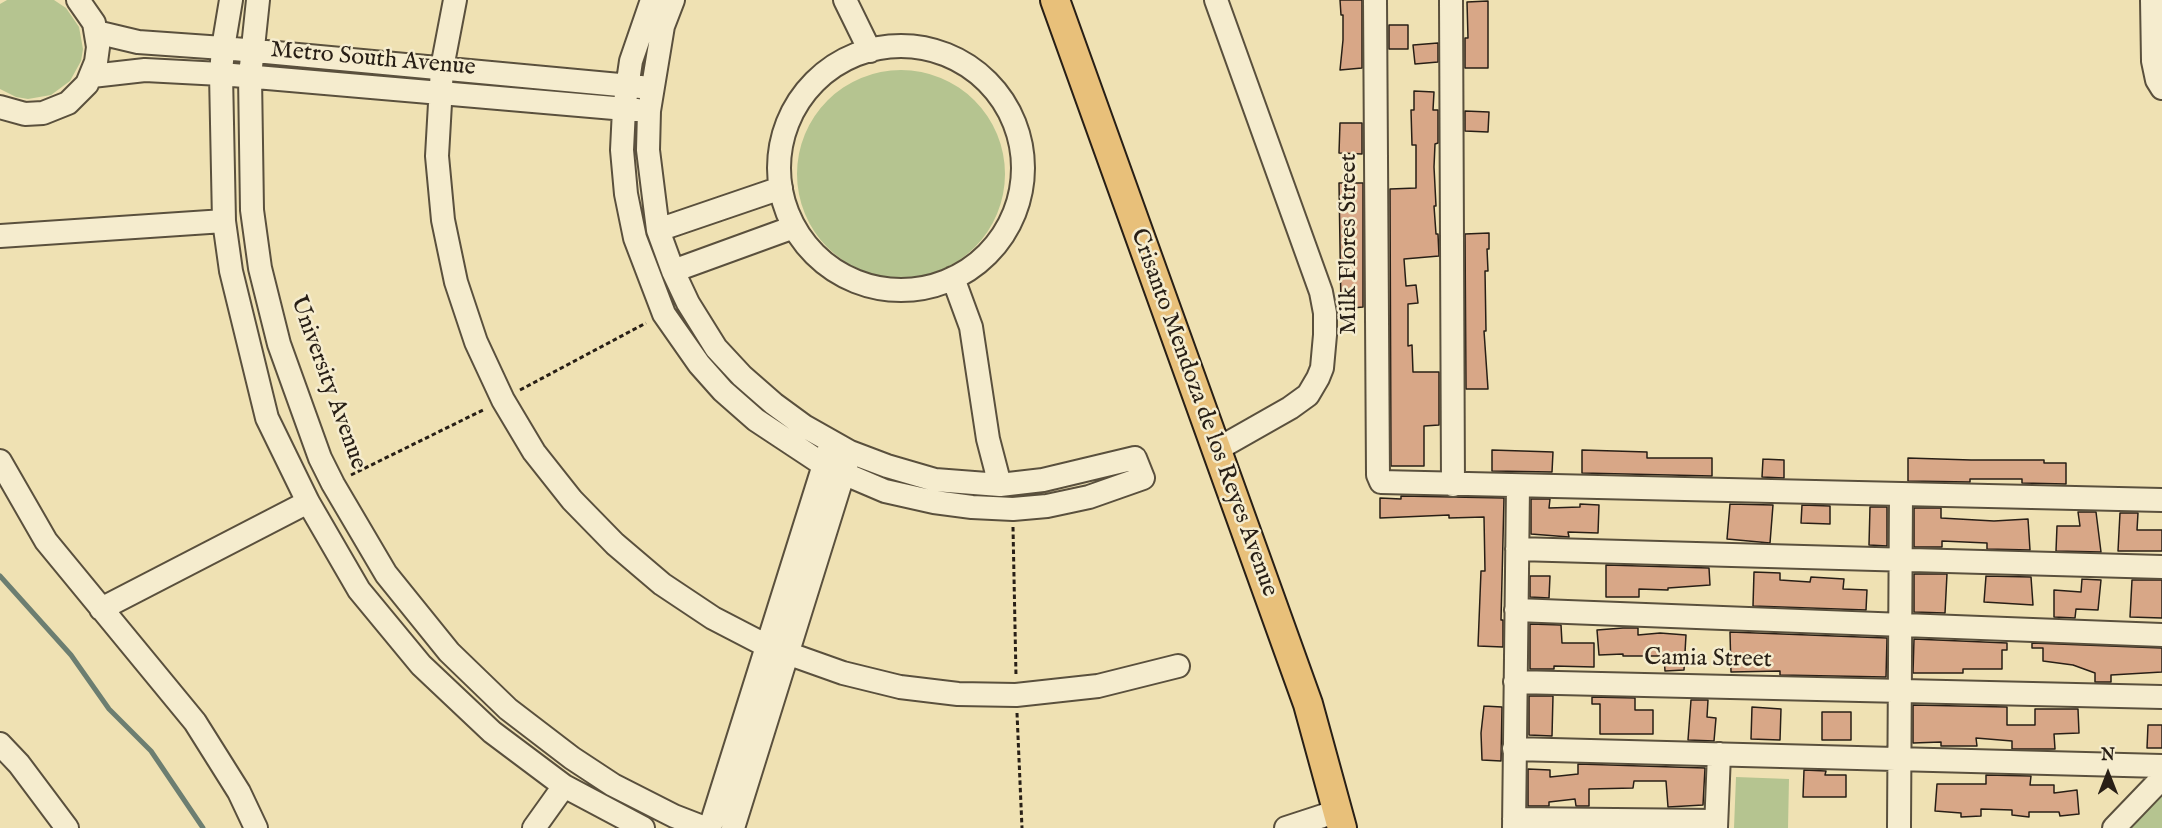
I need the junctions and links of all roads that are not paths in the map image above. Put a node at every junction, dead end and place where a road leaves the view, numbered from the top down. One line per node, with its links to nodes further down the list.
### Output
1 (78, 0): 13 (street)
2 (231, 0): 14 (street)
3 (258, 0): 15 (street, University Avenue)
4 (455, 0): 17 (street)
5 (652, 0): 21 (street)
6 (674, 0): 22 (street)
7 (844, 0): 16 (street)
8 (1055, 0): 36 (main road, Crisanto Mendoza de los Reyes Avenue)
9 (1216, 0): 36 (street)
10 (1375, 0): 40 (street, Milk Flores Street)
11 (1451, 0): 40 (street)
12 (2152, 0): 23 (street)
13 (96, 32): 14 (street, Metro South Avenue); 19 (street)
14 (223, 48): 15 (street, Metro South Avenue); 18 (street)
15 (252, 51): 17 (street, Metro South Avenue); 20 (street, University Avenue)
16 (870, 51): 28 (street); 34 (street)
17 (442, 69): 21 (street, Metro South Avenue); 24 (street)
18 (221, 74): 19 (street, Metro South Avenue); 20 (street, Metro South Avenue); 29 (street)
19 (92, 76): 25 (street)
20 (250, 76): 24 (street, Metro South Avenue); 71 (street, University Avenue)
21 (627, 86): 22 (street, Metro South Avenue); 26 (street)
22 (652, 88): 27 (street)
23 (2162, 88)
24 (439, 93): 26 (street, Metro South Avenue); 52 (street)
25 (0, 107)
26 (624, 109): 27 (street, Metro South Avenue); 38 (street)
27 (649, 111): 31 (street)
28 (780, 188): 30 (street); 31 (street)
29 (224, 221): 32 (street); 44 (street)
30 (794, 227): 33 (street); 34 (street)
31 (658, 230): 33 (street)
32 (0, 236)
33 (673, 271): 35 (street)
34 (953, 278): 39 (street)
35 (841, 446): 38 (street); 39 (street)
36 (1216, 450): 64 (main road, Crisanto Mendoza de los Reyes Avenue)
37 (0, 461): 48 (street)
38 (834, 469): 39 (street); 52 (street)
39 (1000, 485)
40 (1453, 485): 41 (street)
41 (1518, 486): 42 (street); 45 (street)
42 (1901, 495): 43 (street); 46 (street)
43 (2162, 500)
44 (308, 502): 48 (street); 63 (street)
45 (1517, 549): 46 (street); 49 (street)
46 (1900, 559): 47 (street); 50 (street)
47 (2162, 567)
48 (101, 609): 68 (street)
49 (1516, 610): 50 (street); 54 (street)
50 (1900, 625): 51 (street); 55 (street)
51 (2162, 635)
52 (777, 650): 53 (street); 71 (street); 72 (street)
53 (1178, 666)
54 (1515, 682): 55 (street, Camia Street); 58 (street)
55 (1900, 692): 56 (street, Camia Street); 60 (street)
56 (2162, 697)
57 (0, 744): 67 (street)
58 (1514, 749): 59 (street); 65 (street)
59 (1719, 754): 60 (street); 66 (street)
60 (1899, 759): 61 (street); 74 (street)
61 (2162, 766)
62 (2162, 778): 75 (street)
63 (564, 786): 69 (street); 70 (street)
64 (1340, 820): 73 (street)
65 (1514, 824): 66 (street)
66 (1716, 825)
67 (67, 828)
68 (256, 828)
69 (534, 828)
70 (643, 828)
71 (707, 828)
72 (733, 828)
73 (1286, 828)
74 (1899, 828)
75 (2114, 828)

